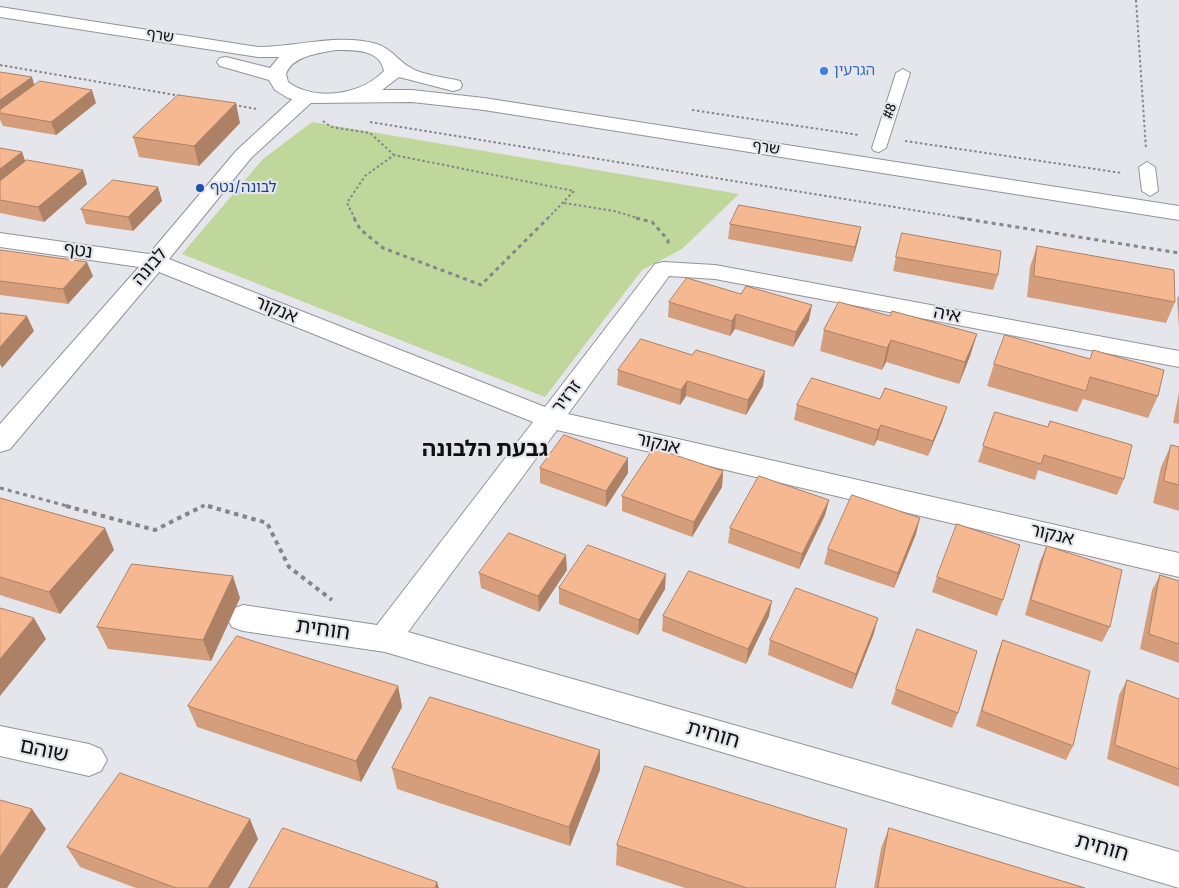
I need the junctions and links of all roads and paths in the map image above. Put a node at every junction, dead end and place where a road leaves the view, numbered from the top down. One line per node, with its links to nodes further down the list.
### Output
1 (1136, 0): 18 (path)
2 (0, 12): 4 (street, שרף)
3 (0, 25): 8 (street, שרף)
4 (319, 47): 5 (street, שרף); 8 (street)
5 (393, 64): 9 (street); 16 (street, שרף)
6 (0, 65): 11 (path)
7 (903, 73): 16 (lane, #8)
8 (277, 78): 10 (street, שרף)
9 (352, 96): 10 (street); 21 (street, שרף)
10 (306, 97): 14 (street, לבונה)
11 (190, 98)
12 (228, 104): 14 (path)
13 (686, 109): 16 (path)
14 (288, 112): 17 (path); 24 (street, לבונה)
15 (368, 121): 23 (path)
16 (880, 143): 18 (street, שרף); 18 (path)
17 (394, 155): 20 (path); 20 (path)
18 (1149, 178): 19 (street, שרף)
19 (1179, 195)
20 (564, 202): 25 (path)
21 (1179, 213)
22 (0, 240): 24 (street, נטף)
23 (1179, 253)
24 (156, 262): 27 (street, אנקור); 28 (street, לבונה)
25 (663, 269): 26 (street, איה); 27 (street, זרזיר)
26 (1179, 359)
27 (550, 419): 30 (street, אנקור); 33 (street, זרזיר)
28 (0, 442)
29 (0, 488): 31 (path)
30 (1179, 565)
31 (337, 603)
32 (244, 618): 33 (street, חוחית)
33 (385, 639): 36 (street, חוחית)
34 (0, 741): 35 (street, שוהם)
35 (89, 760)
36 (1179, 870)

